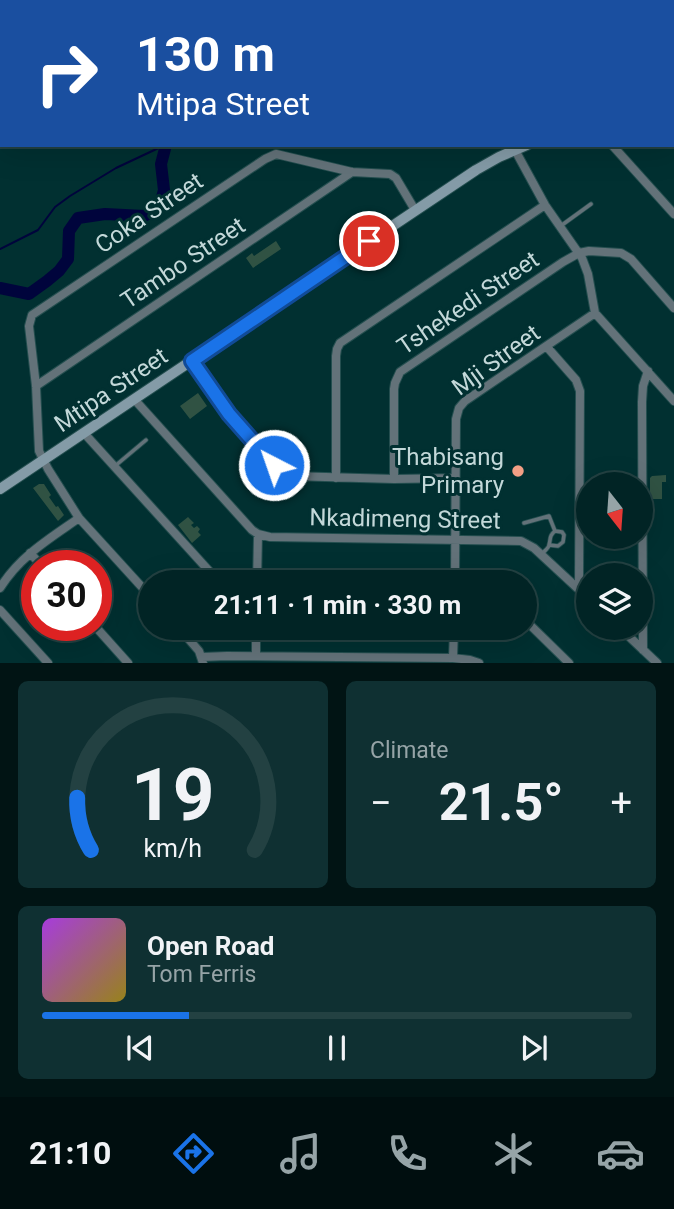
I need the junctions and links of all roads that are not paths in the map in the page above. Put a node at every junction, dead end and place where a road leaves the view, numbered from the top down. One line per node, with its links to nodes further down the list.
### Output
1 (522, 147): 3 (street, Mtipa Street)
2 (614, 147): 8 (street)
3 (515, 150): 6 (street); 7 (street, Mtipa Street)
4 (352, 172): 7 (street, Coka Street); 16 (street, Tambo Street); 16 (street, Coka Street)
5 (591, 204): 9 (lane)
6 (545, 205): 9 (street); 23 (street)
7 (415, 210): 14 (street, Mtipa Street)
8 (674, 214)
9 (560, 227): 10 (street)
10 (579, 253): 11 (street); 12 (street); 25 (street, Tshekedi Street)
11 (674, 308)
12 (596, 313): 13 (street, Mji Street); 15 (street)
13 (547, 347): 24 (street, Mji Street); 36 (street)
14 (192, 361): 17 (street, Mtipa Street); 23 (street)
15 (648, 371): 18 (street); 50 (street)
16 (36, 386): 21 (street, Coka Street)
17 (134, 399): 19 (street, Mtipa Street); 30 (street)
18 (674, 401)
19 (84, 433): 21 (street, Mtipa Street); 22 (street)
20 (146, 440): 22 (lane)
21 (43, 460): 26 (street, Mtipa Street); 27 (street)
22 (114, 467): 37 (street)
23 (336, 478): 25 (street)
24 (456, 478): 25 (street); 31 (street, Mji Street)
25 (394, 479)
26 (0, 489)
27 (79, 518): 33 (street); 40 (street)
28 (524, 523): 29 (lane)
29 (555, 531): 32 (lane); 32 (lane)
30 (258, 534): 31 (street, Nkadimeng Street); 38 (street)
31 (455, 540): 34 (street, Nkadimeng Street); 39 (street, Mji Street)
32 (550, 545): 34 (lane)
33 (34, 550)
34 (541, 555): 41 (street, Nkadimeng Street)
35 (21, 561): 42 (street)
36 (579, 563)
37 (208, 570)
38 (257, 570)
39 (455, 570)
40 (138, 583)
41 (576, 587)
42 (0, 588)
43 (0, 610): 54 (street)
44 (537, 632): 57 (street)
45 (190, 640): 53 (street)
46 (256, 640): 51 (street)
47 (454, 640): 52 (street)
48 (633, 640): 50 (street)
49 (108, 641): 55 (street)
50 (643, 650): 58 (street)
51 (256, 656): 52 (street); 53 (street)
52 (453, 658): 56 (street)
53 (202, 661)
54 (48, 663)
55 (128, 663)
56 (479, 663)
57 (569, 663)
58 (657, 663)

